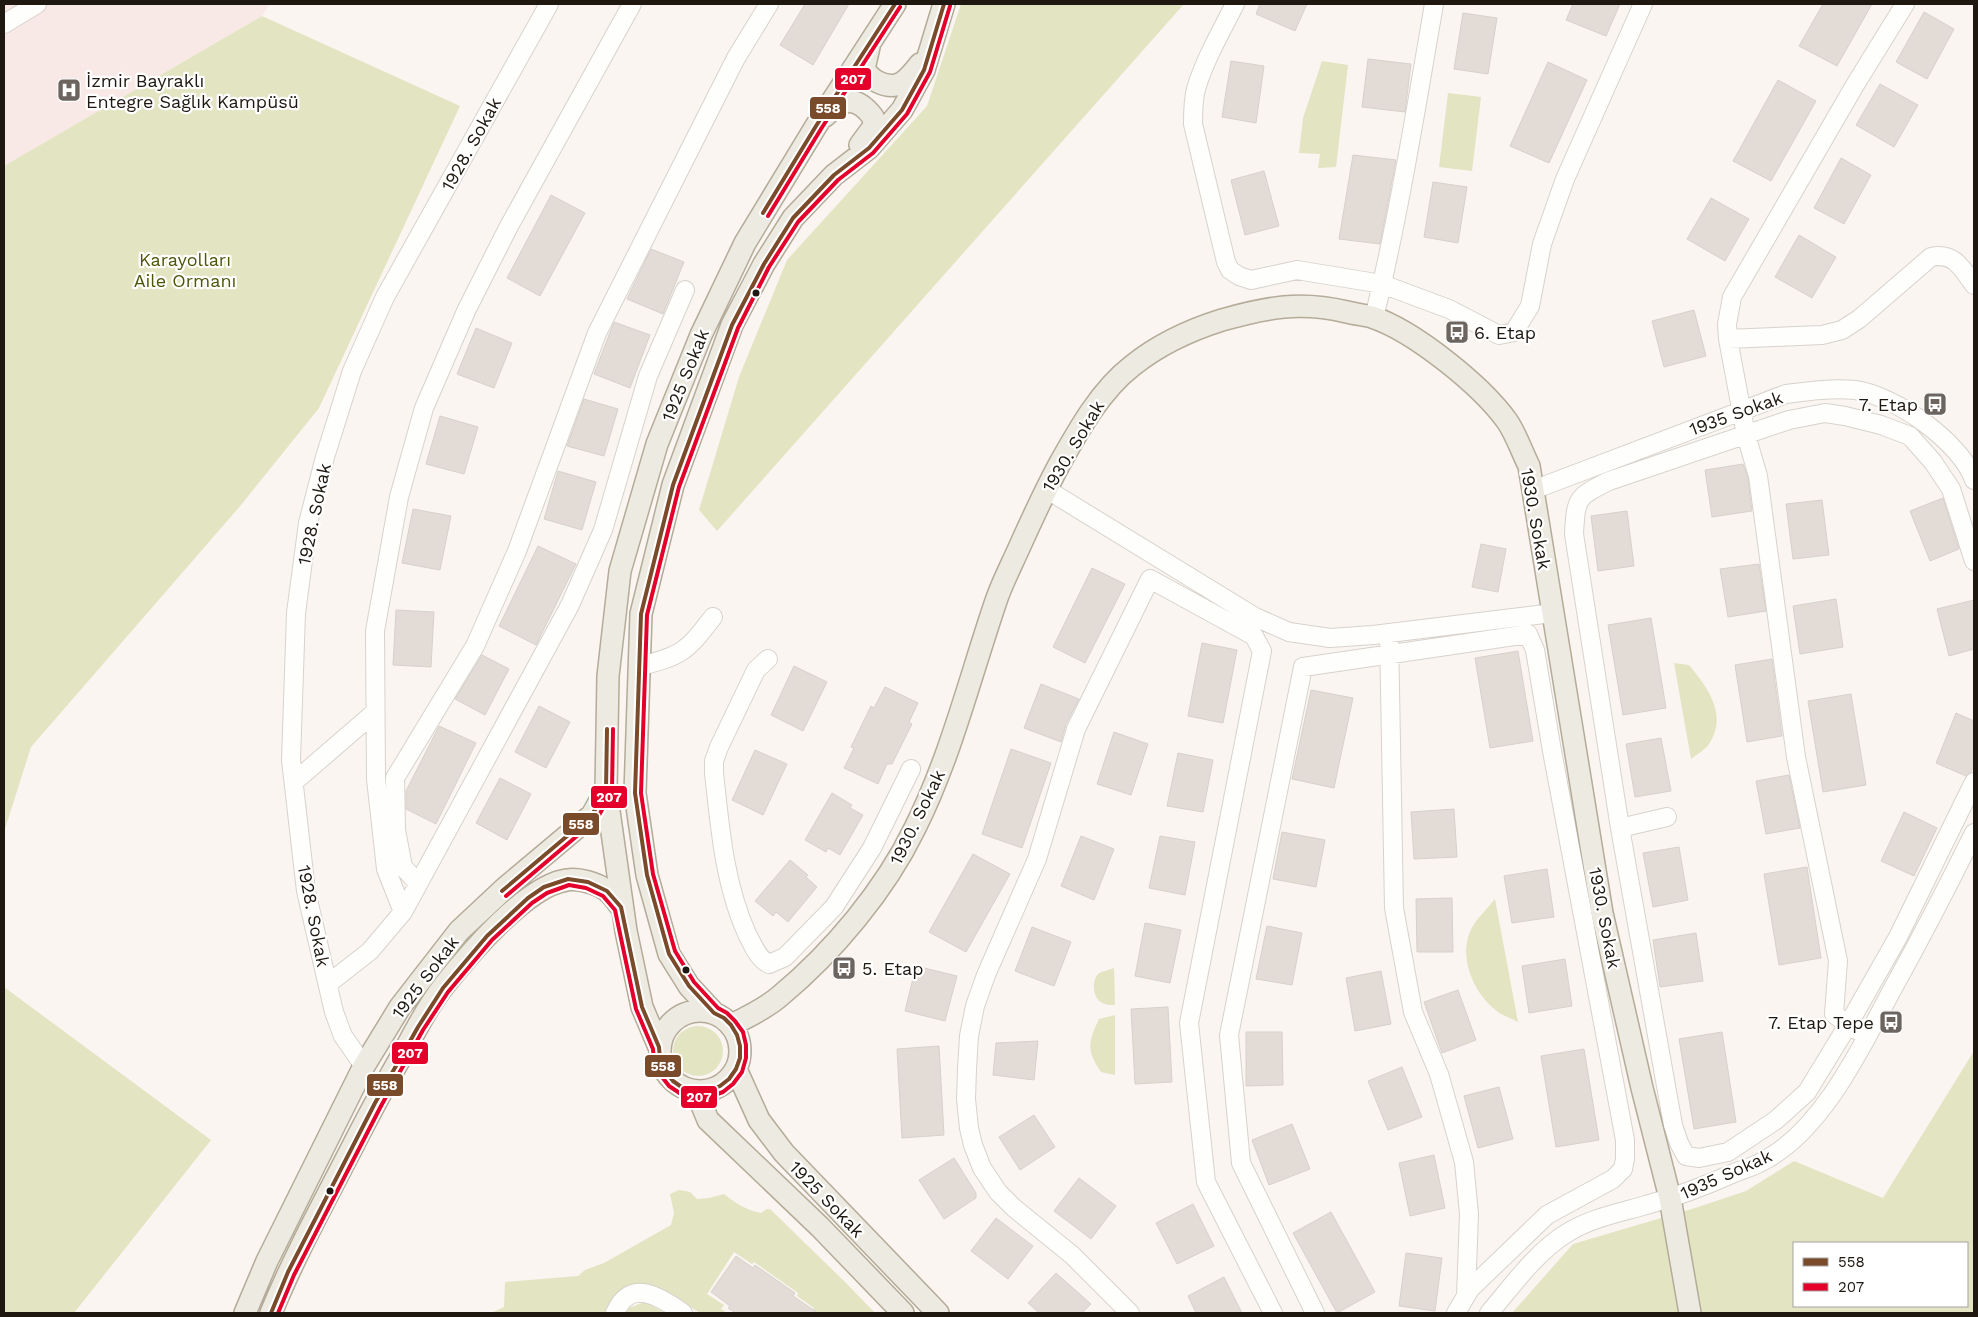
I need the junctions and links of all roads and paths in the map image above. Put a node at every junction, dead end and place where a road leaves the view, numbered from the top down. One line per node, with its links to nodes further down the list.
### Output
1 (37, 4): 11 (street)
2 (549, 4): 38 (street, 1928. Sokak)
3 (632, 4): 36 (street)
4 (769, 4): 46 (street)
5 (894, 4): 12 (main road, 1925 Sokak)
6 (1235, 4): 15 (street)
7 (1434, 4): 15 (street)
8 (1643, 4): 15 (street)
9 (1906, 4): 19 (street)
10 (941, 14): 12 (main road); 14 (main road, 1925 Sokak)
11 (4, 24)
12 (874, 35): 13 (main road, 1925 Sokak)
13 (816, 126): 14 (main road); 40 (main road, 1925 Sokak)
14 (834, 175): 35 (main road, 1925 Sokak)
15 (1382, 284): 18 (street)
16 (1974, 285): 19 (street)
17 (685, 290): 46 (street)
18 (1374, 318): 25 (main road, 1930. Sokak); 26 (main road, 1930. Sokak)
19 (1728, 339): 20 (street)
20 (1741, 410): 21 (street); 22 (street, 1935 Sokak); 26 (street, 1935 Sokak)
21 (1746, 435): 23 (street); 42 (street); 52 (street)
22 (1951, 446): 23 (street); 24 (street, 1935 Sokak)
23 (1933, 462): 28 (street)
24 (1974, 480)
25 (1046, 489): 27 (street); 45 (main road, 1930. Sokak)
26 (1533, 490): 30 (main road, 1930. Sokak)
27 (1162, 560): 29 (street); 32 (street)
28 (1974, 562)
29 (1150, 579): 66 (street); 67 (street)
30 (1553, 613): 32 (street); 58 (main road, 1930. Sokak)
31 (712, 617): 35 (street)
32 (1389, 633): 33 (street)
33 (1389, 654): 59 (street); 59 (street); 68 (street)
34 (768, 659): 44 (street)
35 (640, 666): 50 (main road, 1925 Sokak)
36 (376, 712): 38 (street); 48 (street)
37 (911, 769): 44 (street)
38 (294, 782): 49 (street, 1928. Sokak)
39 (1974, 782): 52 (street)
40 (606, 790): 47 (main road, 1925 Sokak); 55 (main road, 1925 Sokak)
41 (1667, 817): 42 (street)
42 (1620, 828): 52 (street)
43 (1974, 833): 53 (street, 1935 Sokak)
44 (872, 848): 45 (street)
45 (896, 862): 51 (main road, 1930. Sokak)
46 (418, 883): 48 (street)
47 (621, 907): 54 (main road, 1925 Sokak); 61 (main road, 1925 Sokak)
48 (403, 912): 49 (street)
49 (328, 984): 55 (street, 1928. Sokak)
50 (714, 1013): 51 (main road); 54 (main road)
51 (731, 1025): 56 (main road)
52 (1848, 1025): 53 (street)
53 (1867, 1036): 58 (street, 1935 Sokak)
54 (660, 1046): 57 (main road)
55 (364, 1066): 60 (main road, 1925 Sokak)
56 (736, 1069): 57 (main road); 65 (main road, 1925 Sokak)
57 (696, 1092): 64 (main road, 1925 Sokak)
58 (1670, 1198): 70 (street, 1935 Sokak); 71 (main road, 1930. Sokak)
59 (1466, 1296): 69 (street)
60 (245, 1313)
61 (271, 1313)
62 (615, 1313): 63 (street)
63 (683, 1313)
64 (903, 1313)
65 (938, 1313)
66 (1130, 1313)
67 (1273, 1313)
68 (1314, 1313)
69 (1456, 1313)
70 (1489, 1313)
71 (1690, 1313)

